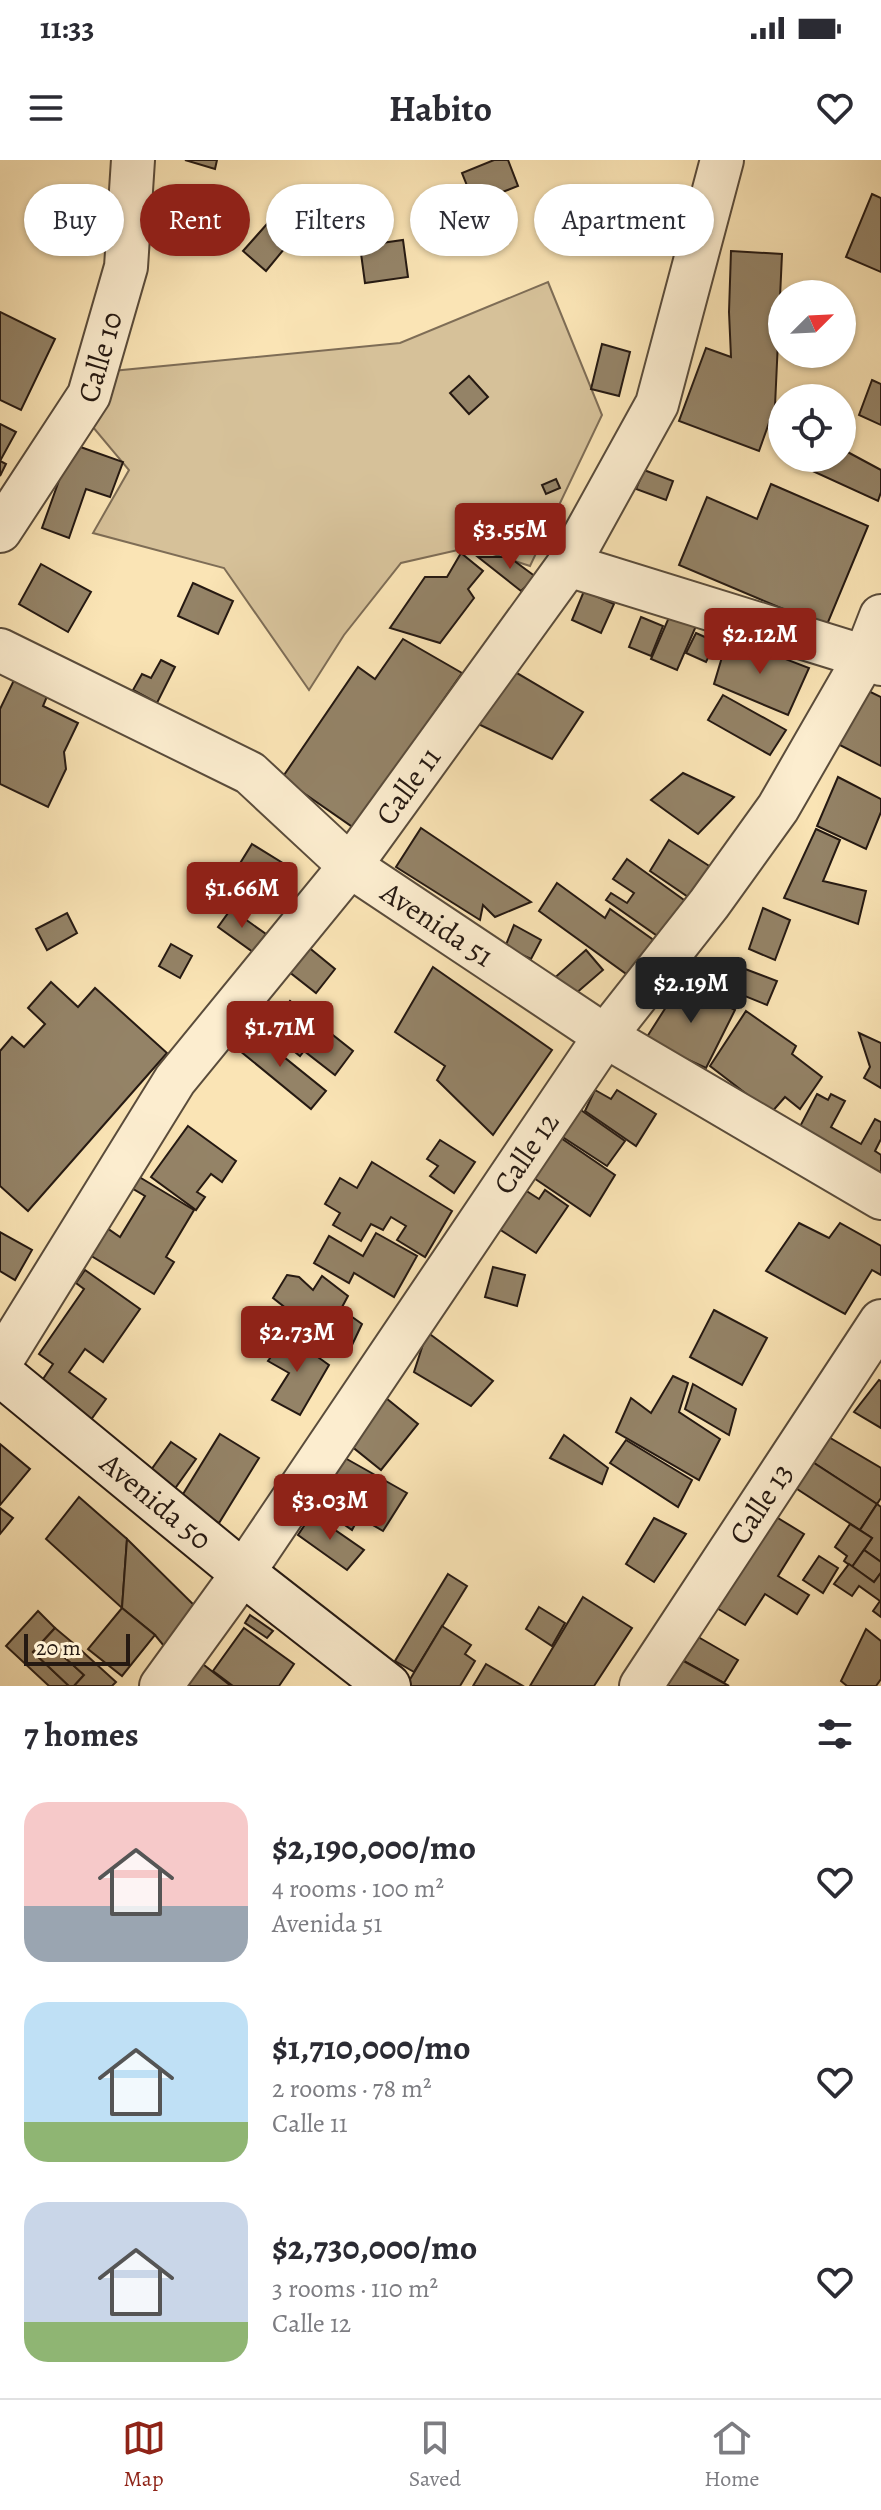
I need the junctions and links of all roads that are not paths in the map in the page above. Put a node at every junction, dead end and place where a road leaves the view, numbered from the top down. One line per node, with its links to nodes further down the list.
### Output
1 (133, 160): 3 (street, Calle 10)
2 (722, 160): 4 (street, Calle 11)
3 (0, 531)
4 (568, 565): 7 (street); 8 (street, Calle 11)
5 (881, 616): 7 (street, Calle 12)
6 (0, 650): 8 (street, Avenida 51)
7 (873, 661): 9 (street, Calle 12)
8 (350, 866): 9 (street, Avenida 51); 12 (street, Calle 11)
9 (605, 1036): 10 (street, Avenida 51); 14 (street, Calle 12)
10 (881, 1198)
11 (881, 1321): 17 (street, Calle 13)
12 (0, 1363)
13 (0, 1373): 14 (street, Avenida 50)
14 (243, 1573): 15 (street, Calle 12); 16 (street, Avenida 50)
15 (161, 1686)
16 (388, 1686)
17 (641, 1686)

